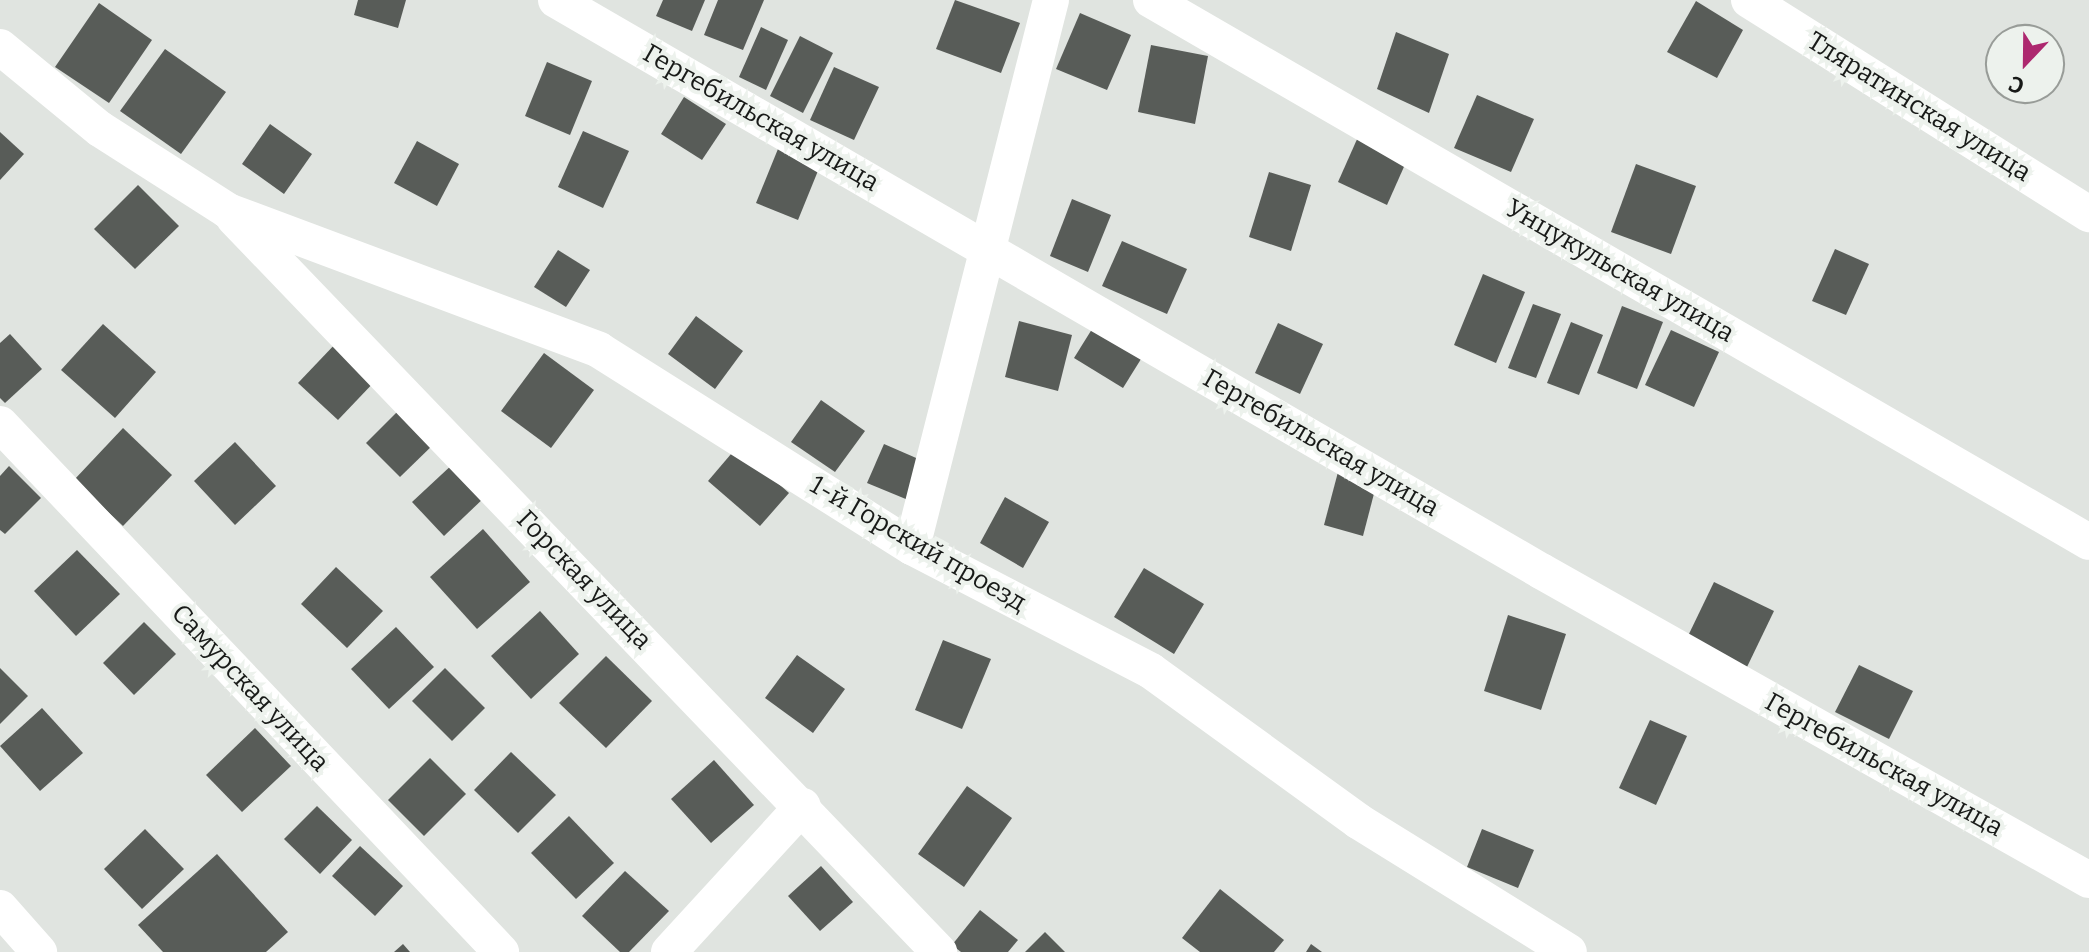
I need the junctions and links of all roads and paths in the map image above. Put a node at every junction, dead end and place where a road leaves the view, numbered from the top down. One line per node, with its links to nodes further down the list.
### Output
1 (556, 0): 8 (street, Гергебильская улица)
2 (1051, 0): 8 (street)
3 (1151, 0): 10 (street, Унцукульская улица)
4 (1749, 0): 7 (street, Тляратинская улица)
5 (0, 47): 6 (street)
6 (228, 211): 11 (street, 1-й Горский проезд); 12 (street, Горская улица)
7 (2089, 214)
8 (988, 249): 11 (street); 13 (street, Гергебильская улица)
9 (0, 424): 16 (street, Самурская улица)
10 (2089, 542)
11 (912, 547): 19 (street, 1-й Горский проезд)
12 (803, 806): 17 (street); 18 (street, Горская улица)
13 (2089, 880)
14 (0, 908): 15 (street)
15 (39, 952)
16 (501, 952)
17 (669, 952)
18 (939, 952)
19 (1569, 952)

